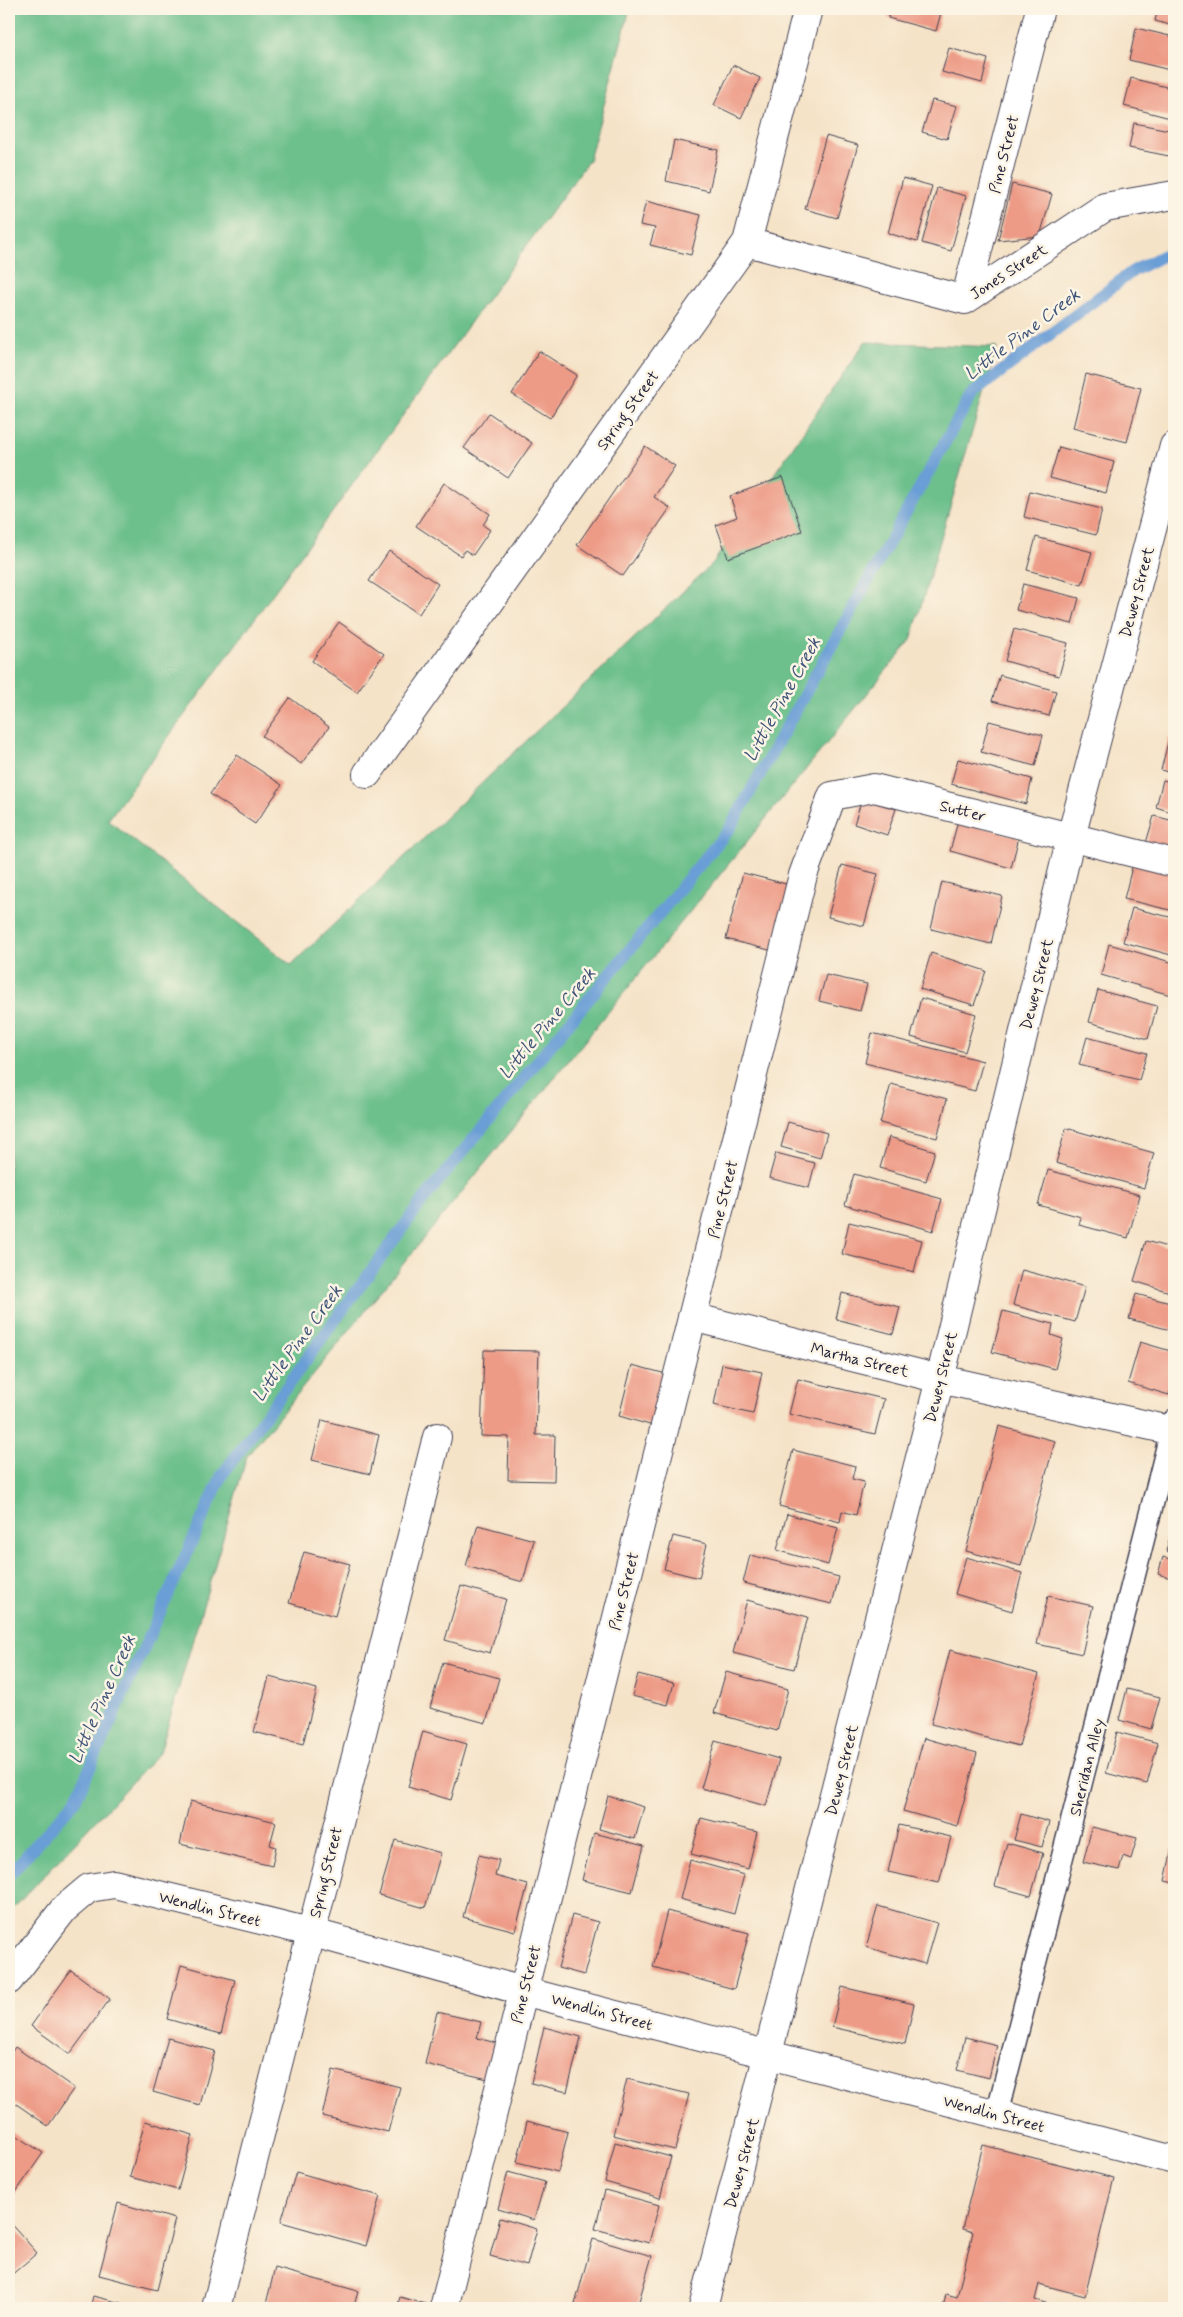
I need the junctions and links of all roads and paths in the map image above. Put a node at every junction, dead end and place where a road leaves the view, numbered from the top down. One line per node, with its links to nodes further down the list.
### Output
1 (808, 9): 4 (street, Spring Street)
2 (1040, 9): 5 (street, Pine Street)
3 (1174, 195): 5 (street, Jones Street)
4 (747, 242): 5 (street, Jones Street); 7 (street, Spring Street)
5 (965, 300)
6 (1174, 446): 8 (street, Dewey Street)
7 (367, 774)
8 (1072, 837): 9 (street, Sutter); 10 (street, Sutter); 12 (street, Dewey Street)
9 (1174, 863)
10 (803, 875): 11 (street, Pine Street)
11 (692, 1318): 12 (street, Martha Street); 17 (street, Pine Street)
12 (940, 1379): 13 (street, Martha Street); 18 (street, Dewey Street)
13 (1173, 1427): 19 (lane, Sheridan Alley)
14 (437, 1437): 15 (street, Spring Street)
15 (310, 1932): 16 (street, Wendlin Street); 17 (street, Wendlin Street); 21 (street, Spring Street)
16 (9, 1980)
17 (524, 1991): 18 (street, Wendlin Street); 22 (street, Pine Street)
18 (770, 2055): 19 (street, Wendlin Street); 23 (street, Dewey Street)
19 (997, 2113): 20 (street, Wendlin Street)
20 (1174, 2160)
21 (216, 2308)
22 (444, 2308)
23 (704, 2308)

